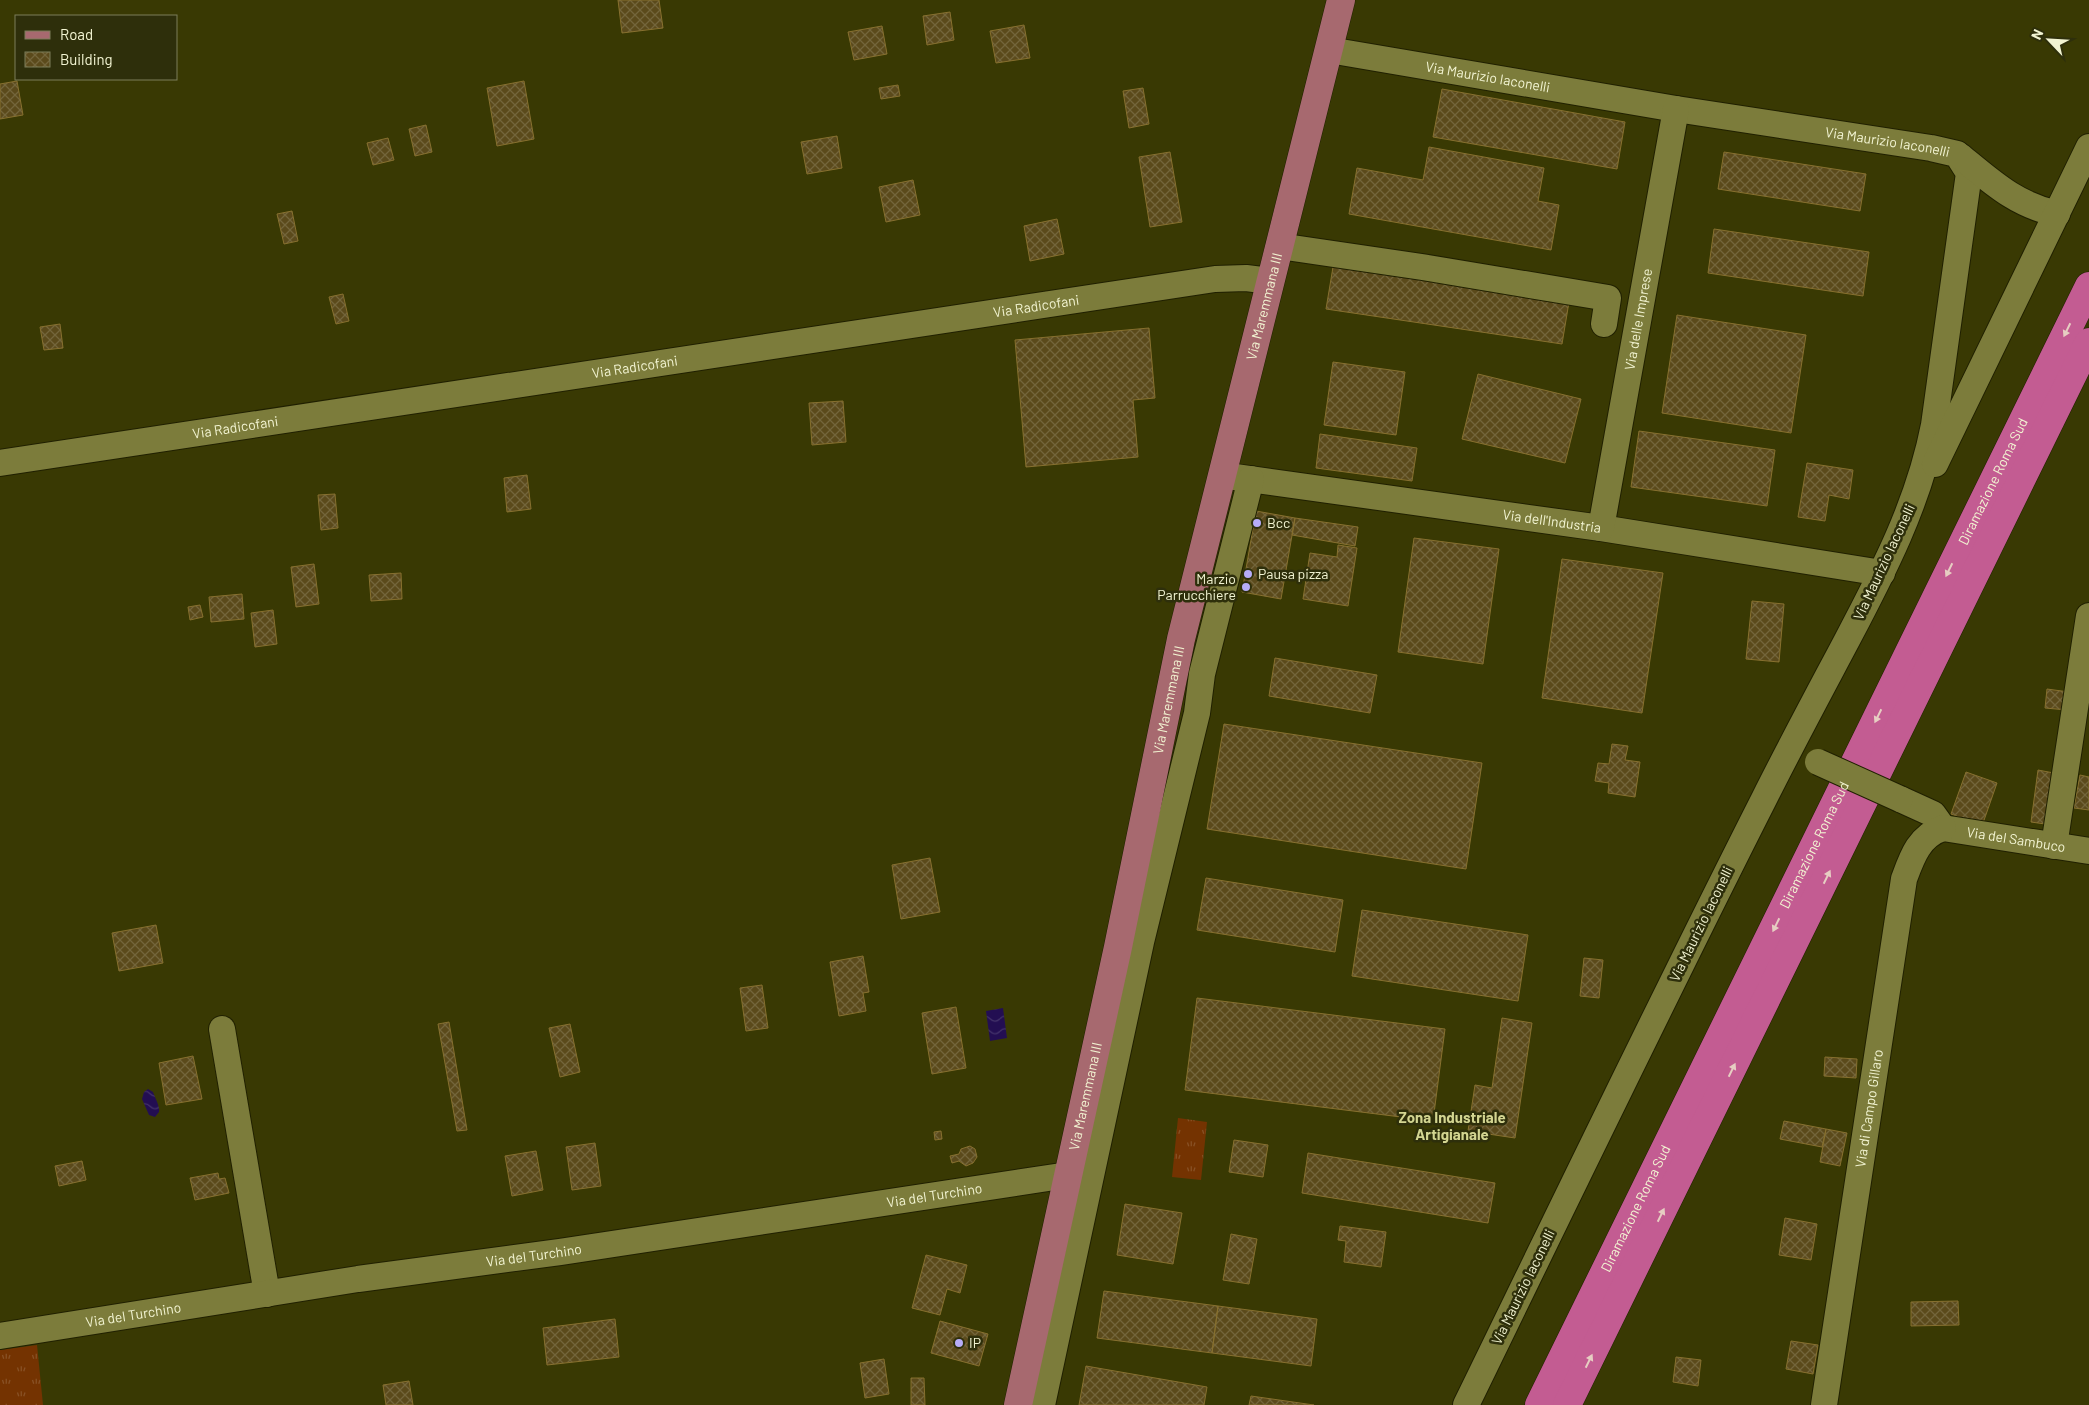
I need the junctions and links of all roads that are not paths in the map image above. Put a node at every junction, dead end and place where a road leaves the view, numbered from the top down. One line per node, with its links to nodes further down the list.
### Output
1 (1341, 0): 2 (main road, Via Maremmana III)
2 (1329, 50): 3 (street, Via Maurizio Iaconelli); 7 (main road, Via Maremmana III)
3 (1676, 109): 5 (street, Via Maurizio Iaconelli); 15 (street, Via delle Imprese)
4 (2089, 147): 6 (street)
5 (1957, 154): 6 (street); 16 (street, Via Maurizio Iaconelli)
6 (2057, 214): 16 (street)
7 (1279, 246): 8 (main road, Via Maremmana III); 10 (street)
8 (1270, 281): 12 (street, Via Radicofani); 13 (main road, Via Maremmana III)
9 (2089, 286): 29 (highway, Diramazione Roma Sud, one-way to 29)
10 (1604, 324)
11 (2089, 342): 30 (highway, Diramazione Roma Sud, one-way to 11)
12 (0, 463)
13 (1221, 475): 14 (street, Via dell'Industria); 23 (main road, Via Maremmana III)
14 (1251, 479): 15 (street, Via dell'Industria); 27 (street)
15 (1601, 528): 16 (street, Via dell'Industria)
16 (1882, 573): 18 (street, Via Maurizio Iaconelli)
17 (2089, 616): 20 (street)
18 (1789, 749): 19 (street, bridge); 28 (street, Via Maurizio Iaconelli)
19 (1943, 828): 20 (street, Via del Sambuco); 31 (street, Via di Campo Gillaro)
20 (2054, 846): 21 (street, Via del Sambuco)
21 (2089, 851)
22 (222, 1029): 24 (street)
23 (1068, 1175): 24 (street, Via del Turchino); 26 (main road, Via Maremmana III)
24 (268, 1294): 25 (street, Via del Turchino)
25 (0, 1336)
26 (1018, 1405)
27 (1042, 1405)
28 (1466, 1405)
29 (1539, 1405)
30 (1567, 1405)
31 (1824, 1405)

